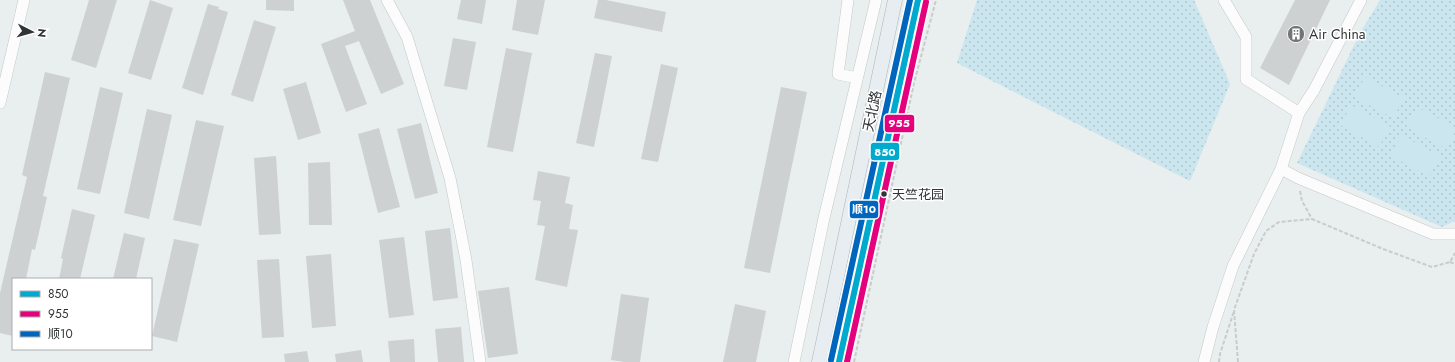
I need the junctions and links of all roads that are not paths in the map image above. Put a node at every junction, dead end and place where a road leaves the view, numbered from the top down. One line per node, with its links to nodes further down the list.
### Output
1 (24, 0): 10 (street)
2 (387, 0): 14 (street)
3 (848, 0): 9 (street)
4 (876, 0): 9 (street)
5 (895, 0): 16 (main road, 天北路)
6 (918, 0): 17 (main road, 天北路)
7 (1224, 0): 11 (street)
8 (1361, 0): 11 (street)
9 (857, 78): 15 (street)
10 (0, 103)
11 (1299, 113): 12 (street)
12 (1281, 169): 13 (street); 18 (street)
13 (1455, 234)
14 (480, 362)
15 (794, 362)
16 (819, 362)
17 (839, 362)
18 (1204, 362)

